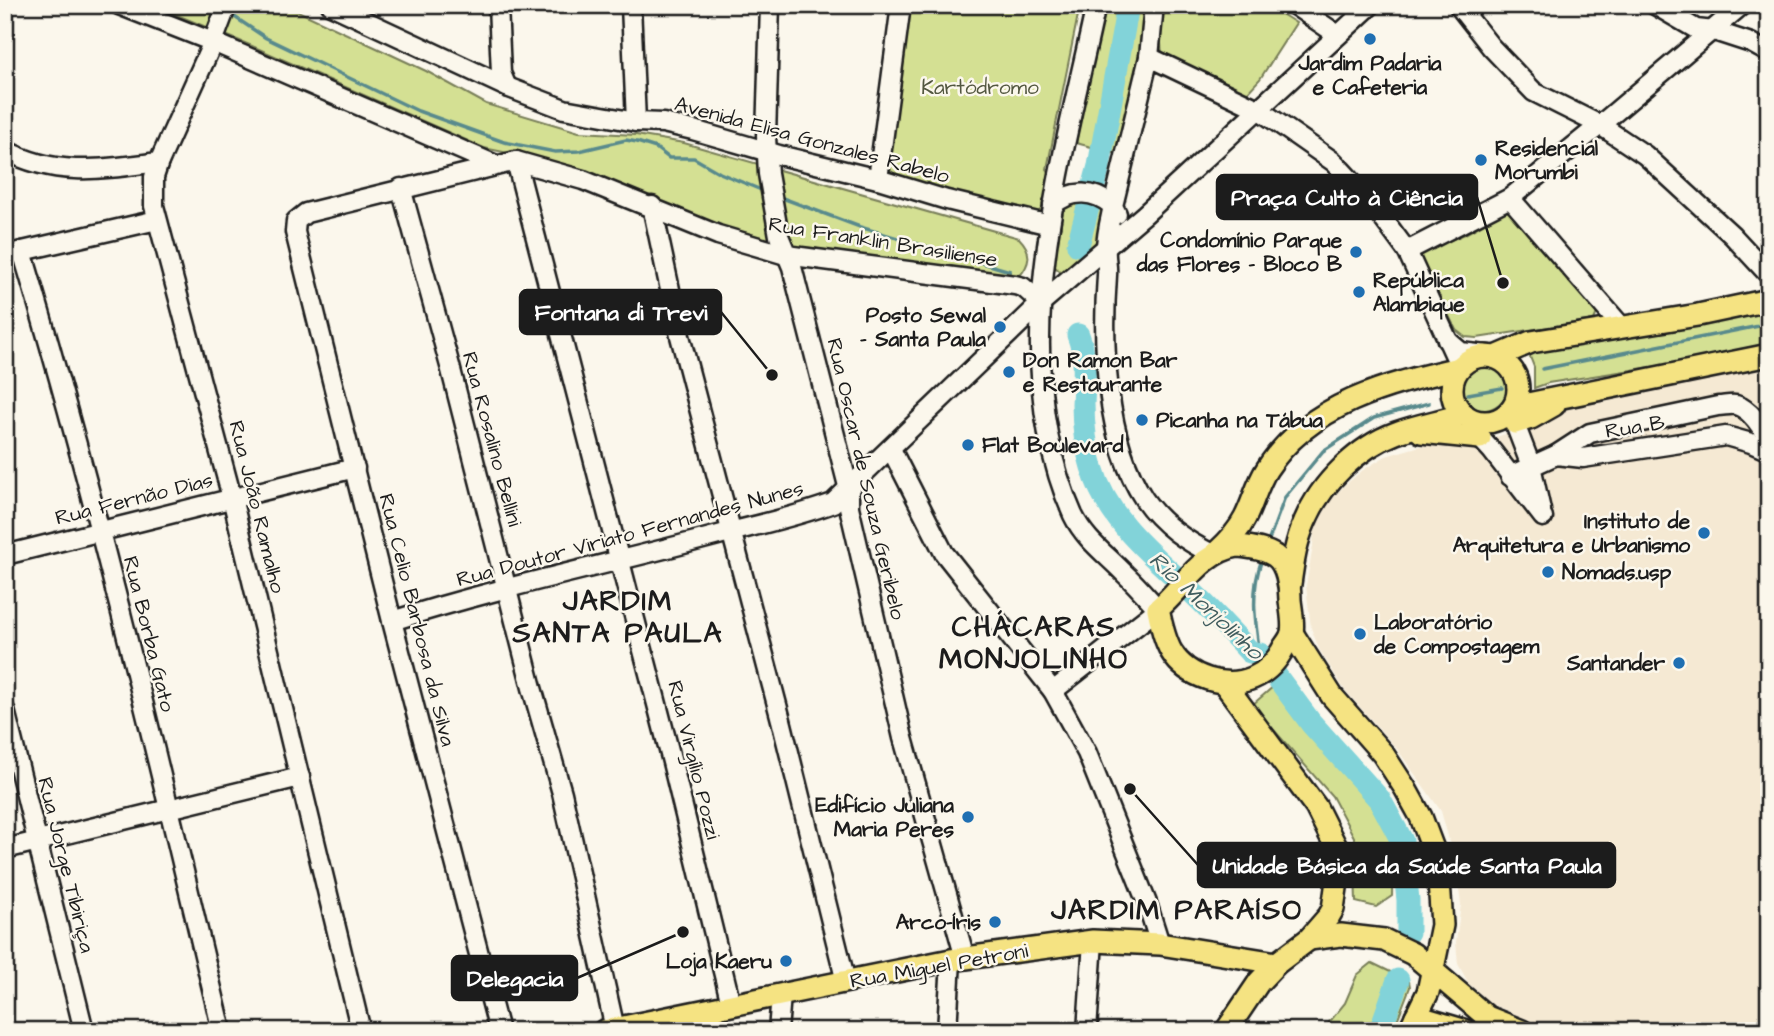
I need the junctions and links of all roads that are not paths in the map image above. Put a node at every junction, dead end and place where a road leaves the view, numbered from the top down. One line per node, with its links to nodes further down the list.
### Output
1 (119, 5): 17 (street)
2 (227, 5): 17 (street, Rua João Ramalho)
3 (331, 5): 15 (street, Avenida Elisa Gonzales Rabelo)
4 (498, 5): 21 (street)
5 (631, 5): 23 (street)
6 (771, 5): 26 (street, Rua Oscar de Souza Geribelo)
7 (901, 5): 30 (street)
8 (1096, 5): 33 (street)
9 (1154, 5): 20 (street)
10 (1294, 5): 18 (street)
11 (1371, 5): 18 (street, Rua Doutor Viriato Fernandes Nunes)
12 (1458, 5): 24 (street)
13 (1655, 5): 16 (street)
14 (1742, 5): 16 (street)
15 (355, 10): 21 (street, Avenida Elisa Gonzales Rabelo)
16 (1714, 31): 19 (street); 24 (street)
17 (216, 34): 28 (street, Rua João Ramalho); 29 (street)
18 (1338, 35): 22 (street, Rua Doutor Viriato Fernandes Nunes)
19 (1769, 53)
20 (1149, 57): 22 (street); 35 (street)
21 (507, 87): 23 (street, Avenida Elisa Gonzales Rabelo)
22 (1258, 109): 36 (street, Rua Doutor Viriato Fernandes Nunes); 40 (street)
23 (636, 122): 26 (street, Avenida Elisa Gonzales Rabelo)
24 (1600, 125): 32 (street); 43 (street)
25 (5, 150): 28 (street)
26 (767, 151): 30 (street, Avenida Elisa Gonzales Rabelo); 42 (street, Rua Oscar de Souza Geribelo)
27 (516, 161): 29 (street); 34 (street, Rua Franklin Brasiliense); 69 (street, Rua Virgílio Pozzi)
28 (159, 162): 37 (street, Rua João Ramalho)
29 (496, 165): 31 (street)
30 (878, 179): 38 (street, Avenida Elisa Gonzales Rabelo)
31 (401, 188): 61 (street, Rua Celio Barbosa da Silva); 71 (street, Rua Rosalino Bellini)
32 (1510, 198): 40 (street); 46 (street)
33 (1057, 202): 35 (street); 38 (street)
34 (652, 206): 42 (street, Rua Franklin Brasiliense); 66 (street)
35 (1113, 206): 36 (street); 39 (street)
36 (1145, 214): 39 (street, Rua Doutor Viriato Fernandes Nunes)
37 (157, 219): 41 (street); 64 (street, Rua João Ramalho)
38 (1050, 225): 45 (street)
39 (1105, 249): 45 (street, Rua Doutor Viriato Fernandes Nunes); 68 (street)
40 (1407, 251): 47 (street)
41 (14, 253): 65 (street, Rua Borba Gato)
42 (786, 255): 45 (street, Rua Franklin Brasiliense); 63 (street, Rua Oscar de Souza Geribelo)
43 (1769, 275)
44 (1769, 300): 46 (main road)
45 (1041, 303): 57 (street, Rua Doutor Viriato Fernandes Nunes); 72 (street)
46 (1620, 326): 49 (main road)
47 (1447, 340): 49 (street); 50 (street)
48 (1769, 355): 52 (main road)
49 (1491, 356): 50 (main road); 52 (main road)
50 (1459, 368): 53 (main road); 68 (main road)
51 (1747, 412): 55 (street); 56 (street); 59 (street)
52 (1512, 413): 53 (main road); 60 (street)
53 (1472, 424): 54 (main road); 54 (main road); 62 (street)
54 (1408, 430): 70 (main road)
55 (1726, 436): 58 (street, Rua B); 59 (street, Rua B)
56 (1769, 441)
57 (891, 449): 63 (street, Rua Doutor Viriato Fernandes Nunes); 76 (street)
58 (1769, 451)
59 (1556, 456): 60 (street, Rua B)
60 (1531, 466): 62 (street, Rua B); 62 (street)
61 (355, 468): 64 (street, Rua Fernão Dias); 73 (street, Rua Celio Barbosa da Silva)
62 (1510, 475)
63 (849, 490): 66 (street, Rua Doutor Viriato Fernandes Nunes); 85 (street, Rua Oscar de Souza Geribelo)
64 (232, 498): 65 (street, Rua Fernão Dias); 78 (street, Rua João Ramalho)
65 (100, 531): 67 (street, Rua Fernão Dias); 79 (street, Rua Borba Gato)
66 (732, 532): 69 (street, Rua Doutor Viriato Fernandes Nunes); 88 (street)
67 (5, 555)
68 (1214, 555): 70 (main road); 72 (main road)
69 (620, 562): 71 (street, Rua Doutor Viriato Fernandes Nunes); 90 (street, Rua Virgílio Pozzi)
70 (1290, 586): 74 (main road)
71 (508, 588): 73 (street, Rua Doutor Viriato Fernandes Nunes); 92 (street, Rua Rosalino Bellini)
72 (1164, 604): 75 (main road); 76 (street)
73 (392, 621): 96 (street, Rua Celio Barbosa da Silva)
74 (1292, 633): 75 (main road); 87 (main road)
75 (1224, 683): 82 (main road)
76 (1053, 691): 84 (street)
77 (5, 710): 80 (street, Rua Jorge Tibiriça)
78 (300, 777): 79 (street); 95 (street, Rua João Ramalho)
79 (170, 810): 80 (street); 94 (street, Rua Borba Gato)
80 (36, 842): 81 (street); 93 (street, Rua Jorge Tibiriça)
81 (5, 849)
82 (1308, 939): 86 (main road); 87 (main road)
83 (1093, 941): 84 (main road, Rua Miguel Petroni); 85 (main road, Rua Miguel Petroni); 99 (street)
84 (1160, 944): 86 (main road, Rua Miguel Petroni)
85 (958, 959): 88 (main road, Rua Miguel Petroni); 98 (street, Rua Oscar de Souza Geribelo)
86 (1277, 963): 100 (main road)
87 (1432, 970): 91 (main road); 102 (main road)
88 (846, 982): 89 (main road, Rua Miguel Petroni)
89 (781, 995): 90 (main road, Rua Miguel Petroni); 97 (street)
90 (731, 1004): 92 (main road, Rua Miguel Petroni)
91 (1413, 1023): 101 (main road)
92 (609, 1030)
93 (84, 1031)
94 (222, 1031)
95 (361, 1031)
96 (499, 1031)
97 (778, 1031)
98 (947, 1031)
99 (1087, 1031)
100 (1226, 1031)
101 (1466, 1031)
102 (1522, 1031)

